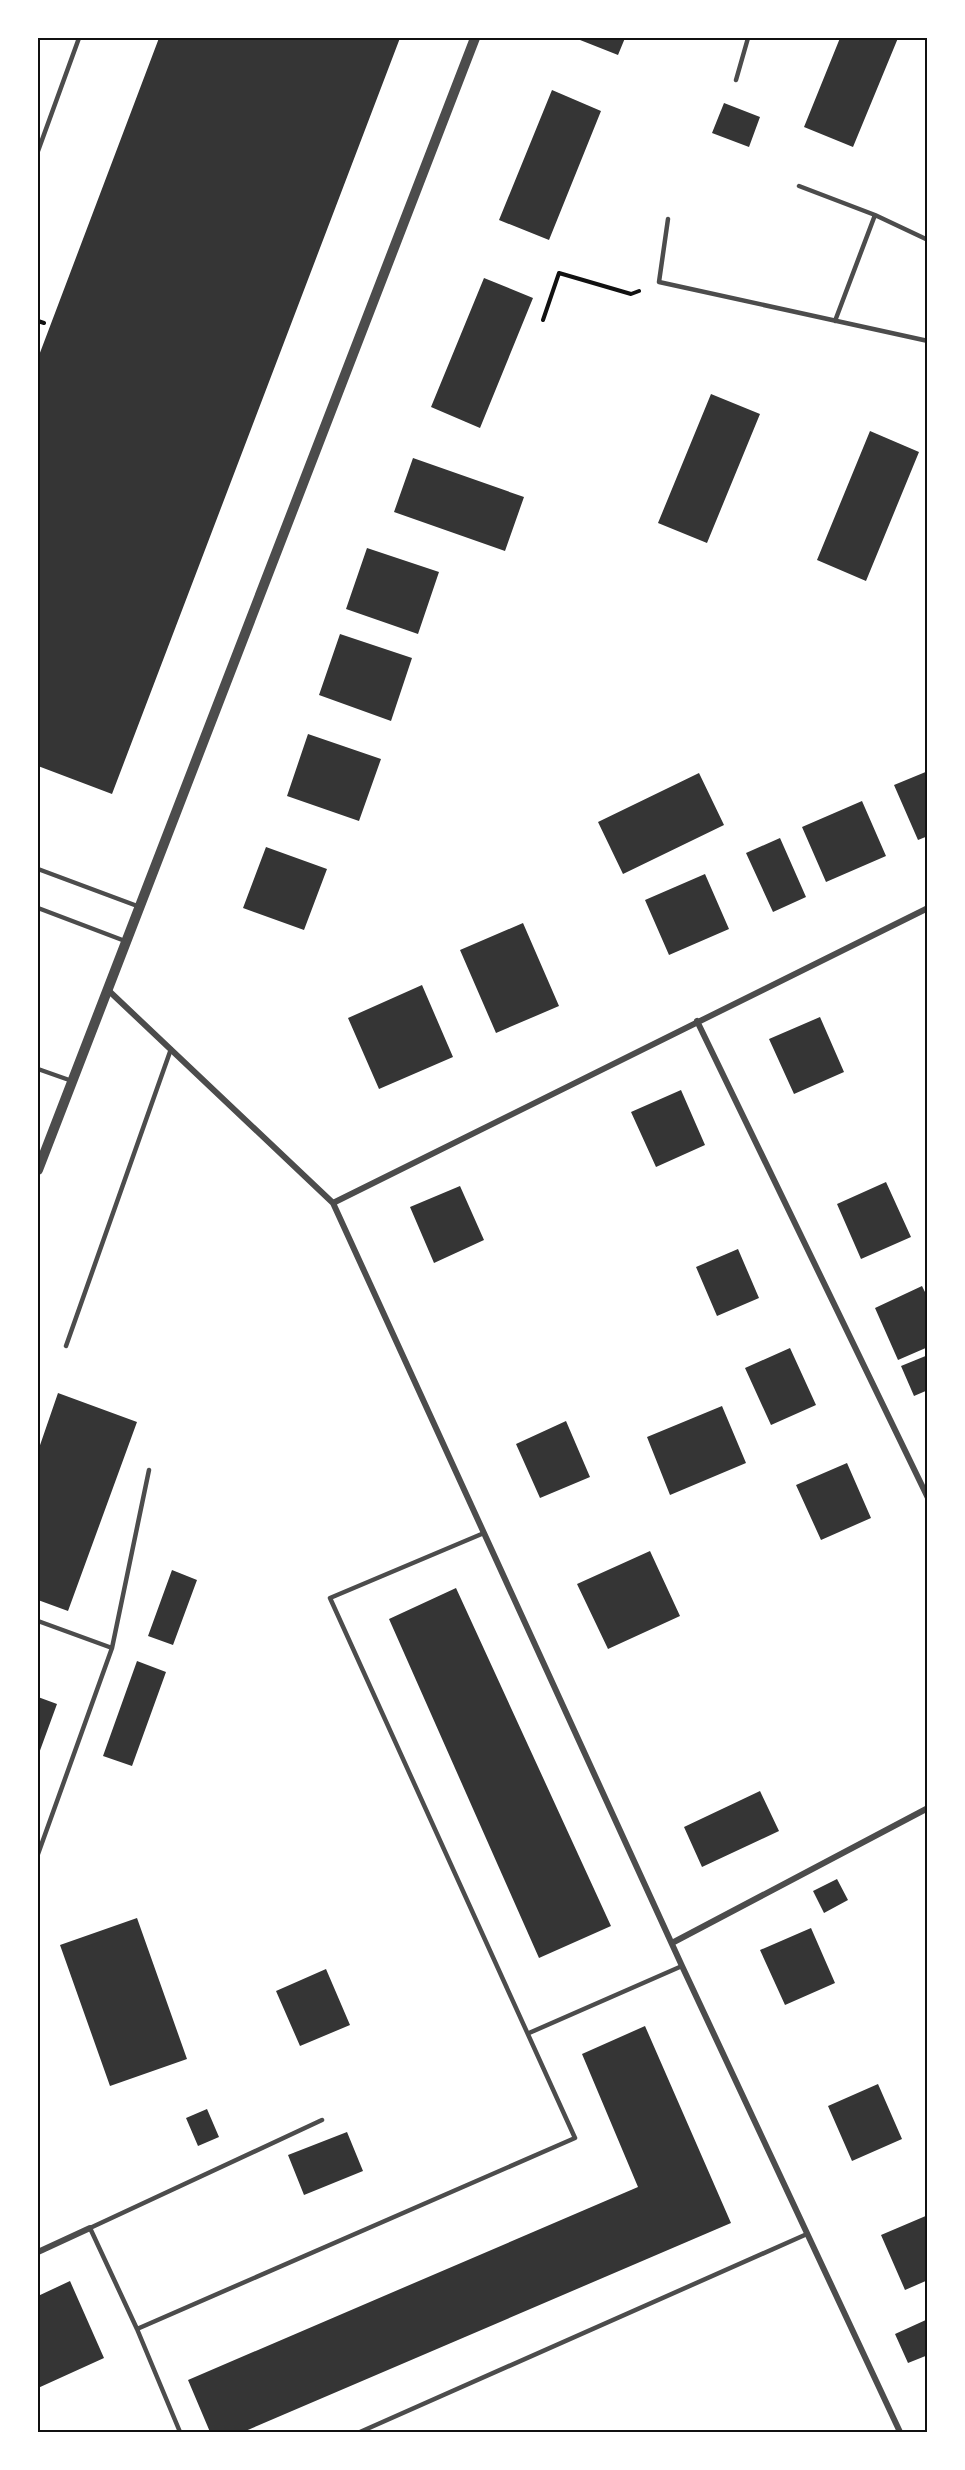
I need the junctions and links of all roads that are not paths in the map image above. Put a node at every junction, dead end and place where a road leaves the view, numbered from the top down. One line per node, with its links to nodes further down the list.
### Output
1 (79, 38): 5 (lane)
2 (476, 38): 13 (street)
3 (748, 38): 4 (lane)
4 (736, 80)
5 (38, 151)
6 (799, 186): 7 (lane)
7 (875, 215): 9 (lane); 10 (lane)
8 (668, 219): 10 (lane)
9 (927, 240)
10 (834, 321): 11 (lane)
11 (927, 341)
12 (38, 869): 13 (lane)
13 (140, 907): 16 (street)
14 (38, 908): 16 (lane)
15 (927, 908): 18 (street)
16 (126, 941): 17 (street)
17 (108, 990): 19 (street); 21 (street)
18 (697, 1021): 23 (street); 26 (street)
19 (171, 1049): 23 (street); 24 (lane)
20 (38, 1069): 21 (lane)
21 (72, 1081): 22 (street)
22 (38, 1170)
23 (333, 1203): 27 (street)
24 (66, 1346)
25 (149, 1470): 29 (lane)
26 (927, 1498)
27 (484, 1533): 32 (street); 34 (lane)
28 (38, 1622): 29 (lane)
29 (112, 1648): 31 (lane)
30 (927, 1808): 32 (street)
31 (38, 1854)
32 (672, 1942): 33 (street)
33 (682, 1966): 34 (lane); 37 (street)
34 (529, 2033): 39 (lane)
35 (322, 2120): 36 (lane)
36 (90, 2228): 38 (street); 39 (lane)
37 (807, 2234): 41 (lane); 42 (street)
38 (38, 2252)
39 (137, 2329): 40 (lane)
40 (180, 2433)
41 (360, 2433)
42 (900, 2433)

